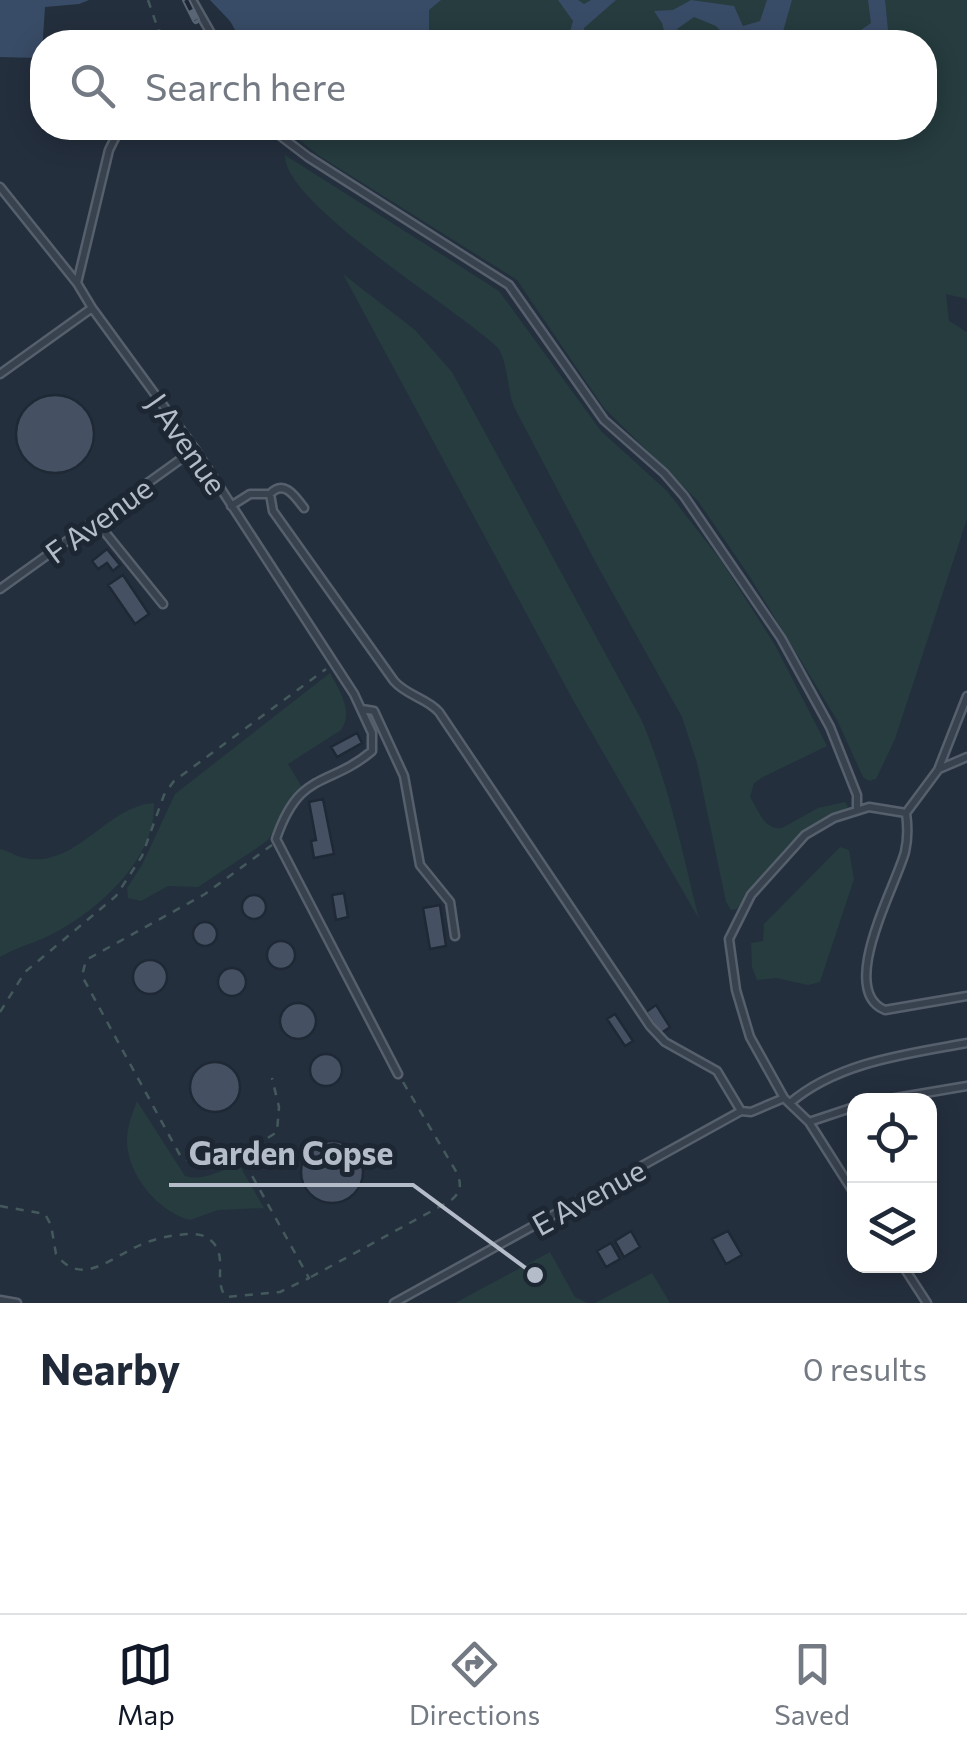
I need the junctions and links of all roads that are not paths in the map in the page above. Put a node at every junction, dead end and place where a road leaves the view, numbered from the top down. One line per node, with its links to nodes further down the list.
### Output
1 (192, 0): 2 (lane)
2 (209, 30)
3 (114, 140): 6 (lane)
4 (287, 140): 20 (lane)
5 (0, 187): 6 (lane, J Avenue)
6 (77, 282): 7 (lane, J Avenue)
7 (92, 308): 8 (lane); 9 (lane, J Avenue)
8 (0, 374)
9 (195, 449): 11 (lane, J Avenue); 13 (lane, F Avenue)
10 (270, 494): 11 (lane); 12 (lane); 30 (lane)
11 (231, 506): 17 (lane, J Avenue)
12 (304, 508)
13 (96, 521): 14 (lane, F Avenue); 15 (lane)
14 (0, 589)
15 (162, 604)
16 (967, 696): 19 (lane)
17 (362, 709): 22 (lane, J Avenue); 25 (lane)
18 (967, 757): 19 (lane)
19 (938, 770): 21 (lane)
20 (857, 810): 21 (lane); 28 (lane)
21 (906, 814): 23 (lane)
22 (455, 936)
23 (967, 996)
24 (967, 1043): 28 (lane, E Avenue)
25 (398, 1074)
26 (967, 1086): 27 (lane)
27 (926, 1093)
28 (787, 1100): 30 (lane, E Avenue); 31 (lane)
29 (847, 1108): 31 (lane)
30 (741, 1111): 36 (lane, E Avenue)
31 (809, 1122): 32 (lane)
32 (848, 1183)
33 (907, 1273): 37 (lane)
34 (0, 1300): 35 (lane)
35 (18, 1303)
36 (394, 1303)
37 (927, 1303)

